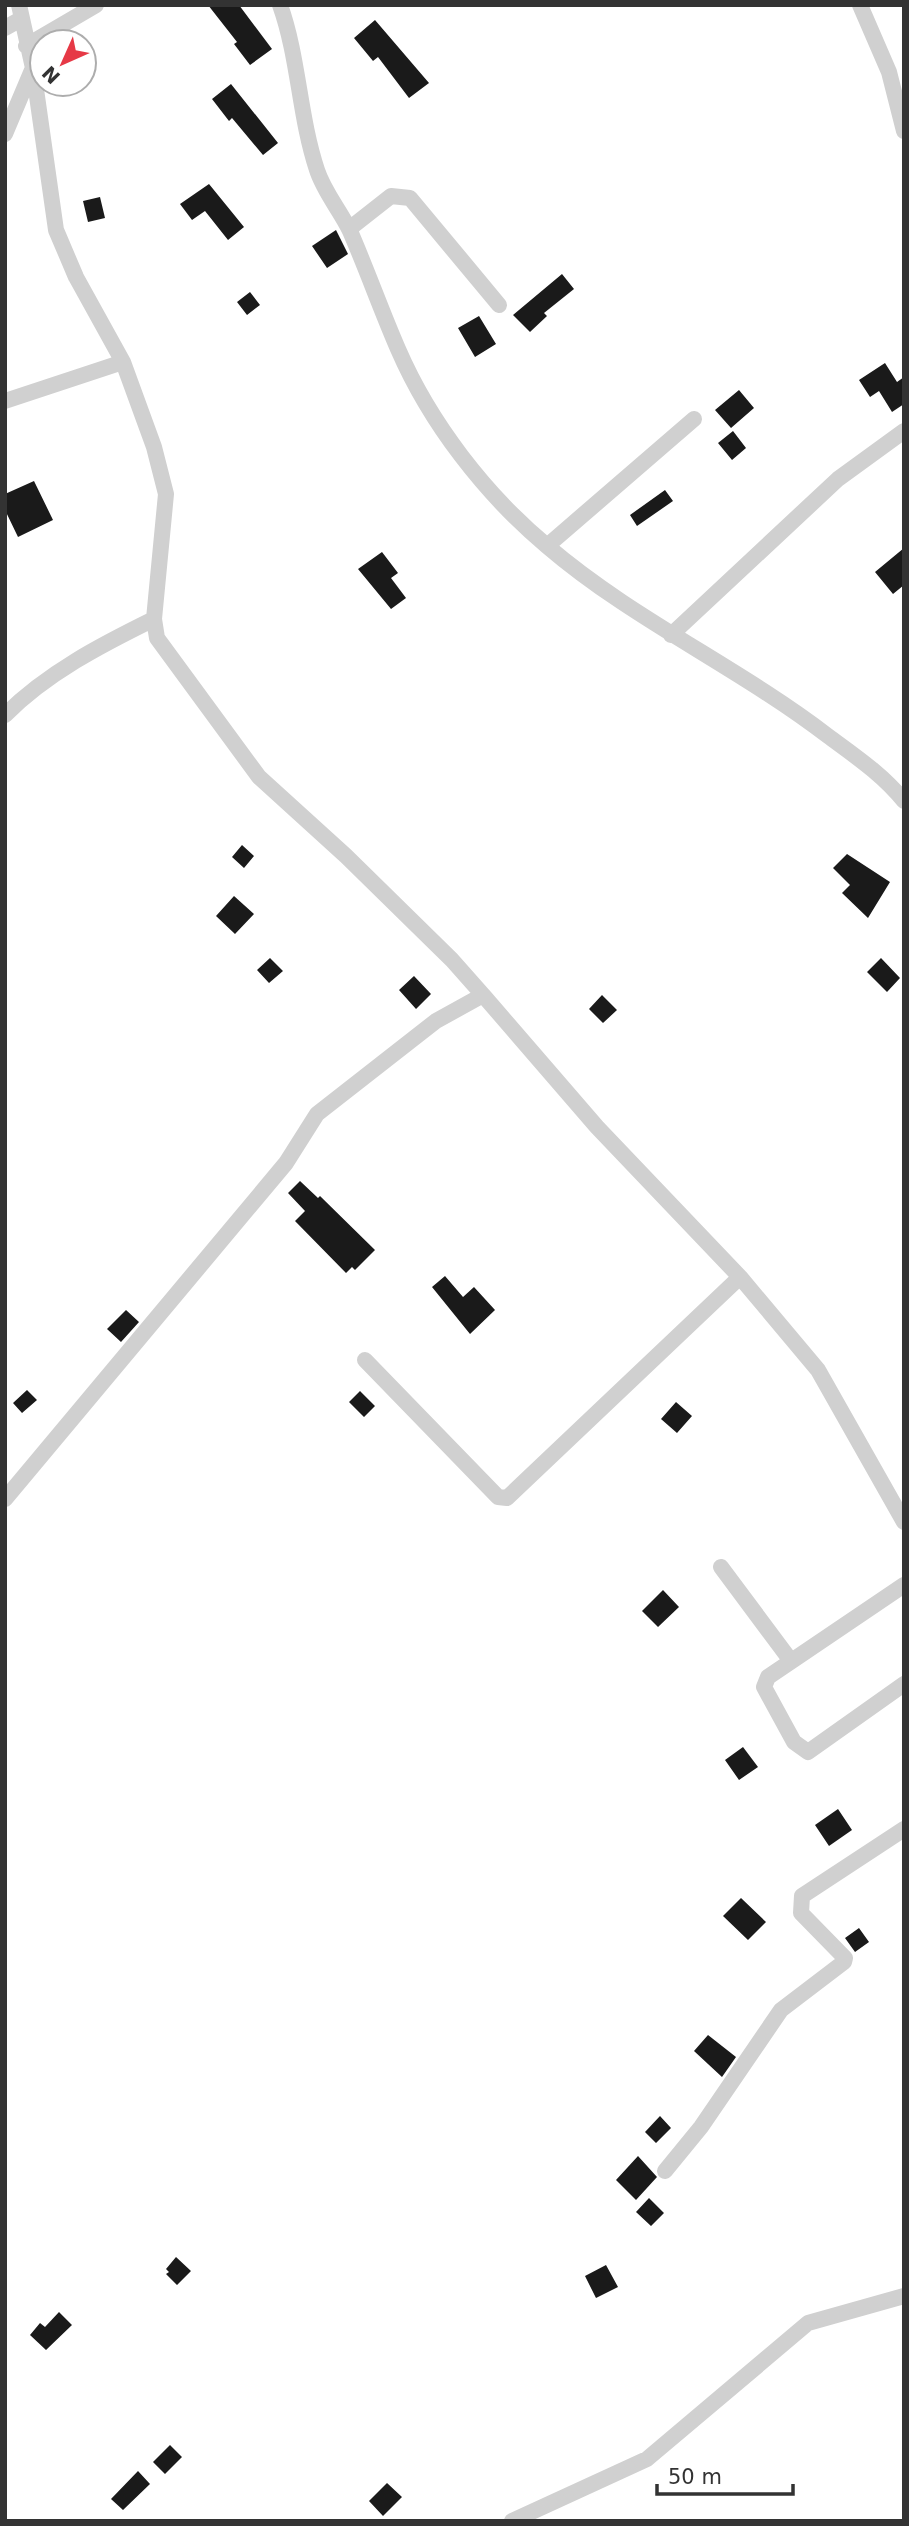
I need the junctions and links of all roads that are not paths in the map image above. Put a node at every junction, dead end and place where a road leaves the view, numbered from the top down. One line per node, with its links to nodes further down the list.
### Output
1 (96, 5): 6 (street)
2 (280, 5): 12 (street)
3 (860, 5): 10 (street)
4 (20, 12): 5 (street); 6 (street)
5 (5, 28)
6 (26, 46): 7 (street)
7 (28, 52)
8 (28, 80): 11 (street)
9 (37, 98): 14 (street)
10 (904, 131)
11 (5, 134)
12 (349, 229): 13 (street); 18 (street)
13 (499, 305)
14 (123, 362): 15 (street); 19 (street)
15 (5, 401)
16 (694, 419): 18 (street)
17 (904, 431): 20 (street)
18 (547, 546): 20 (street)
19 (154, 619): 21 (street); 23 (street)
20 (671, 635): 22 (street)
21 (5, 715)
22 (904, 801)
23 (483, 995): 24 (street); 26 (street)
24 (740, 1277): 25 (street); 27 (street)
25 (365, 1360)
26 (5, 1499)
27 (904, 1522)
28 (721, 1567): 30 (street)
29 (904, 1585): 30 (street)
30 (791, 1661): 31 (street)
31 (904, 1684)
32 (904, 1829): 33 (street)
33 (665, 2171)
34 (904, 2296): 35 (street)
35 (512, 2521)

